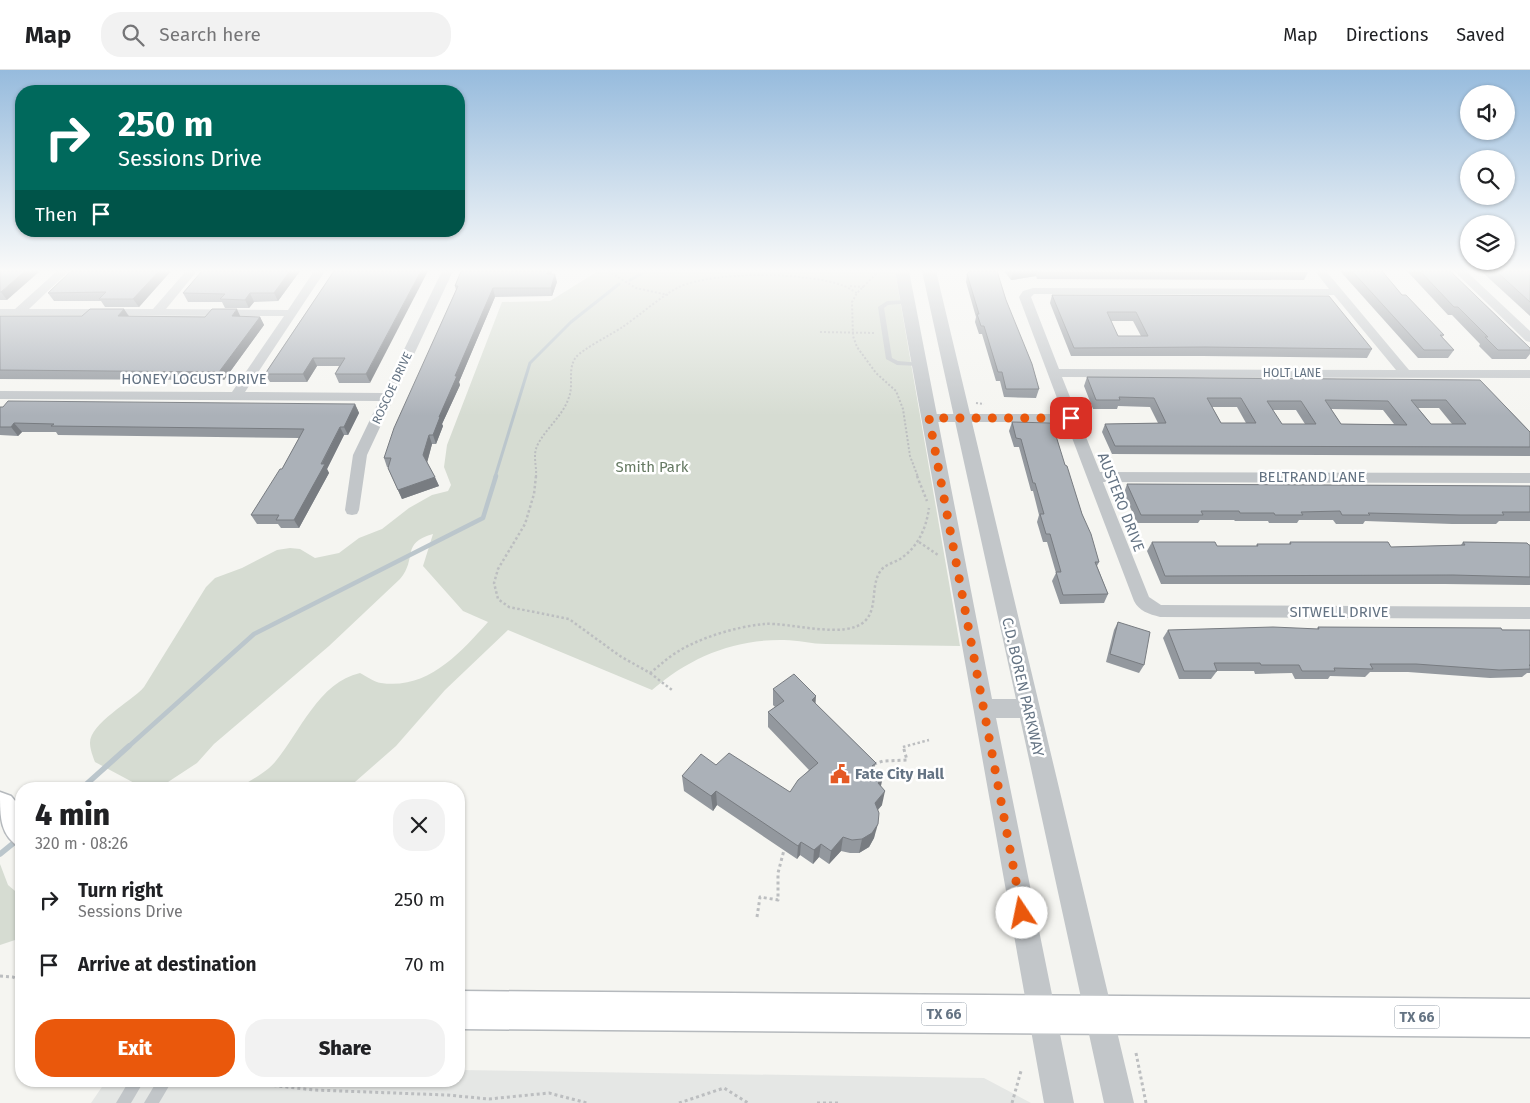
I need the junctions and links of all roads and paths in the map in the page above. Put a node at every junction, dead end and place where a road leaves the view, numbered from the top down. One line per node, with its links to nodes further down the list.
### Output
1 (288, 319): 20 (street)
2 (425, 319): 21 (street, ROSCOE DRIVE)
3 (632, 319): 30 (path)
4 (853, 319): 12 (path)
5 (884, 319): 13 (lane)
6 (911, 319): 15 (street)
7 (940, 319): 23 (street, C.D. BOREN PARKWAY)
8 (1033, 319): 16 (street, AUSTERO DRIVE)
9 (1360, 319): 17 (street)
10 (1510, 319): 14 (street)
11 (820, 332): 12 (path)
12 (853, 333): 13 (path); 30 (path)
13 (885, 333): 15 (lane)
14 (1530, 338)
15 (919, 364): 22 (street)
16 (1054, 373): 17 (street, HOLT LANE); 24 (street, AUSTERO DRIVE)
17 (1405, 373): 18 (street, HOLT LANE)
18 (1530, 374)
19 (0, 395): 20 (street, HONEY LOCUST DRIVE)
20 (237, 395): 21 (street, HONEY LOCUST DRIVE)
21 (387, 397): 27 (street, ROSCOE DRIVE)
22 (928, 412): 23 (street); 32 (street)
23 (960, 413): 24 (street); 33 (street, C.D. BOREN PARKWAY)
24 (1069, 413): 25 (street, AUSTERO DRIVE)
25 (1094, 477): 26 (street, BELTRAND LANE); 28 (street, AUSTERO DRIVE)
26 (1530, 478)
27 (352, 510)
28 (1149, 607): 29 (street, SITWELL DRIVE)
29 (1530, 613)
30 (650, 673): 31 (path)
31 (672, 690)
32 (983, 708): 33 (street); 41 (street)
33 (1028, 709): 42 (street, C.D. BOREN PARKWAY)
34 (929, 740): 35 (path)
35 (870, 766)
36 (784, 850): 37 (path)
37 (756, 917)
38 (0, 976): 39 (path)
39 (15, 978)
40 (465, 1010): 41 (main road, TX 66)
41 (1042, 1014): 42 (main road, TX 66); 57 (street)
42 (1098, 1016): 43 (main road, TX 66); 58 (street, C.D. BOREN PARKWAY)
43 (1530, 1018)
44 (1136, 1053): 59 (path)
45 (1021, 1071): 56 (path)
46 (133, 1087): 49 (lane)
47 (161, 1087): 50 (lane)
48 (287, 1087): 51 (path)
49 (123, 1103)
50 (151, 1103)
51 (587, 1103)
52 (679, 1103): 53 (path)
53 (748, 1103)
54 (817, 1103): 55 (path)
55 (840, 1103)
56 (1012, 1103)
57 (1059, 1103)
58 (1119, 1103)
59 (1146, 1103)

